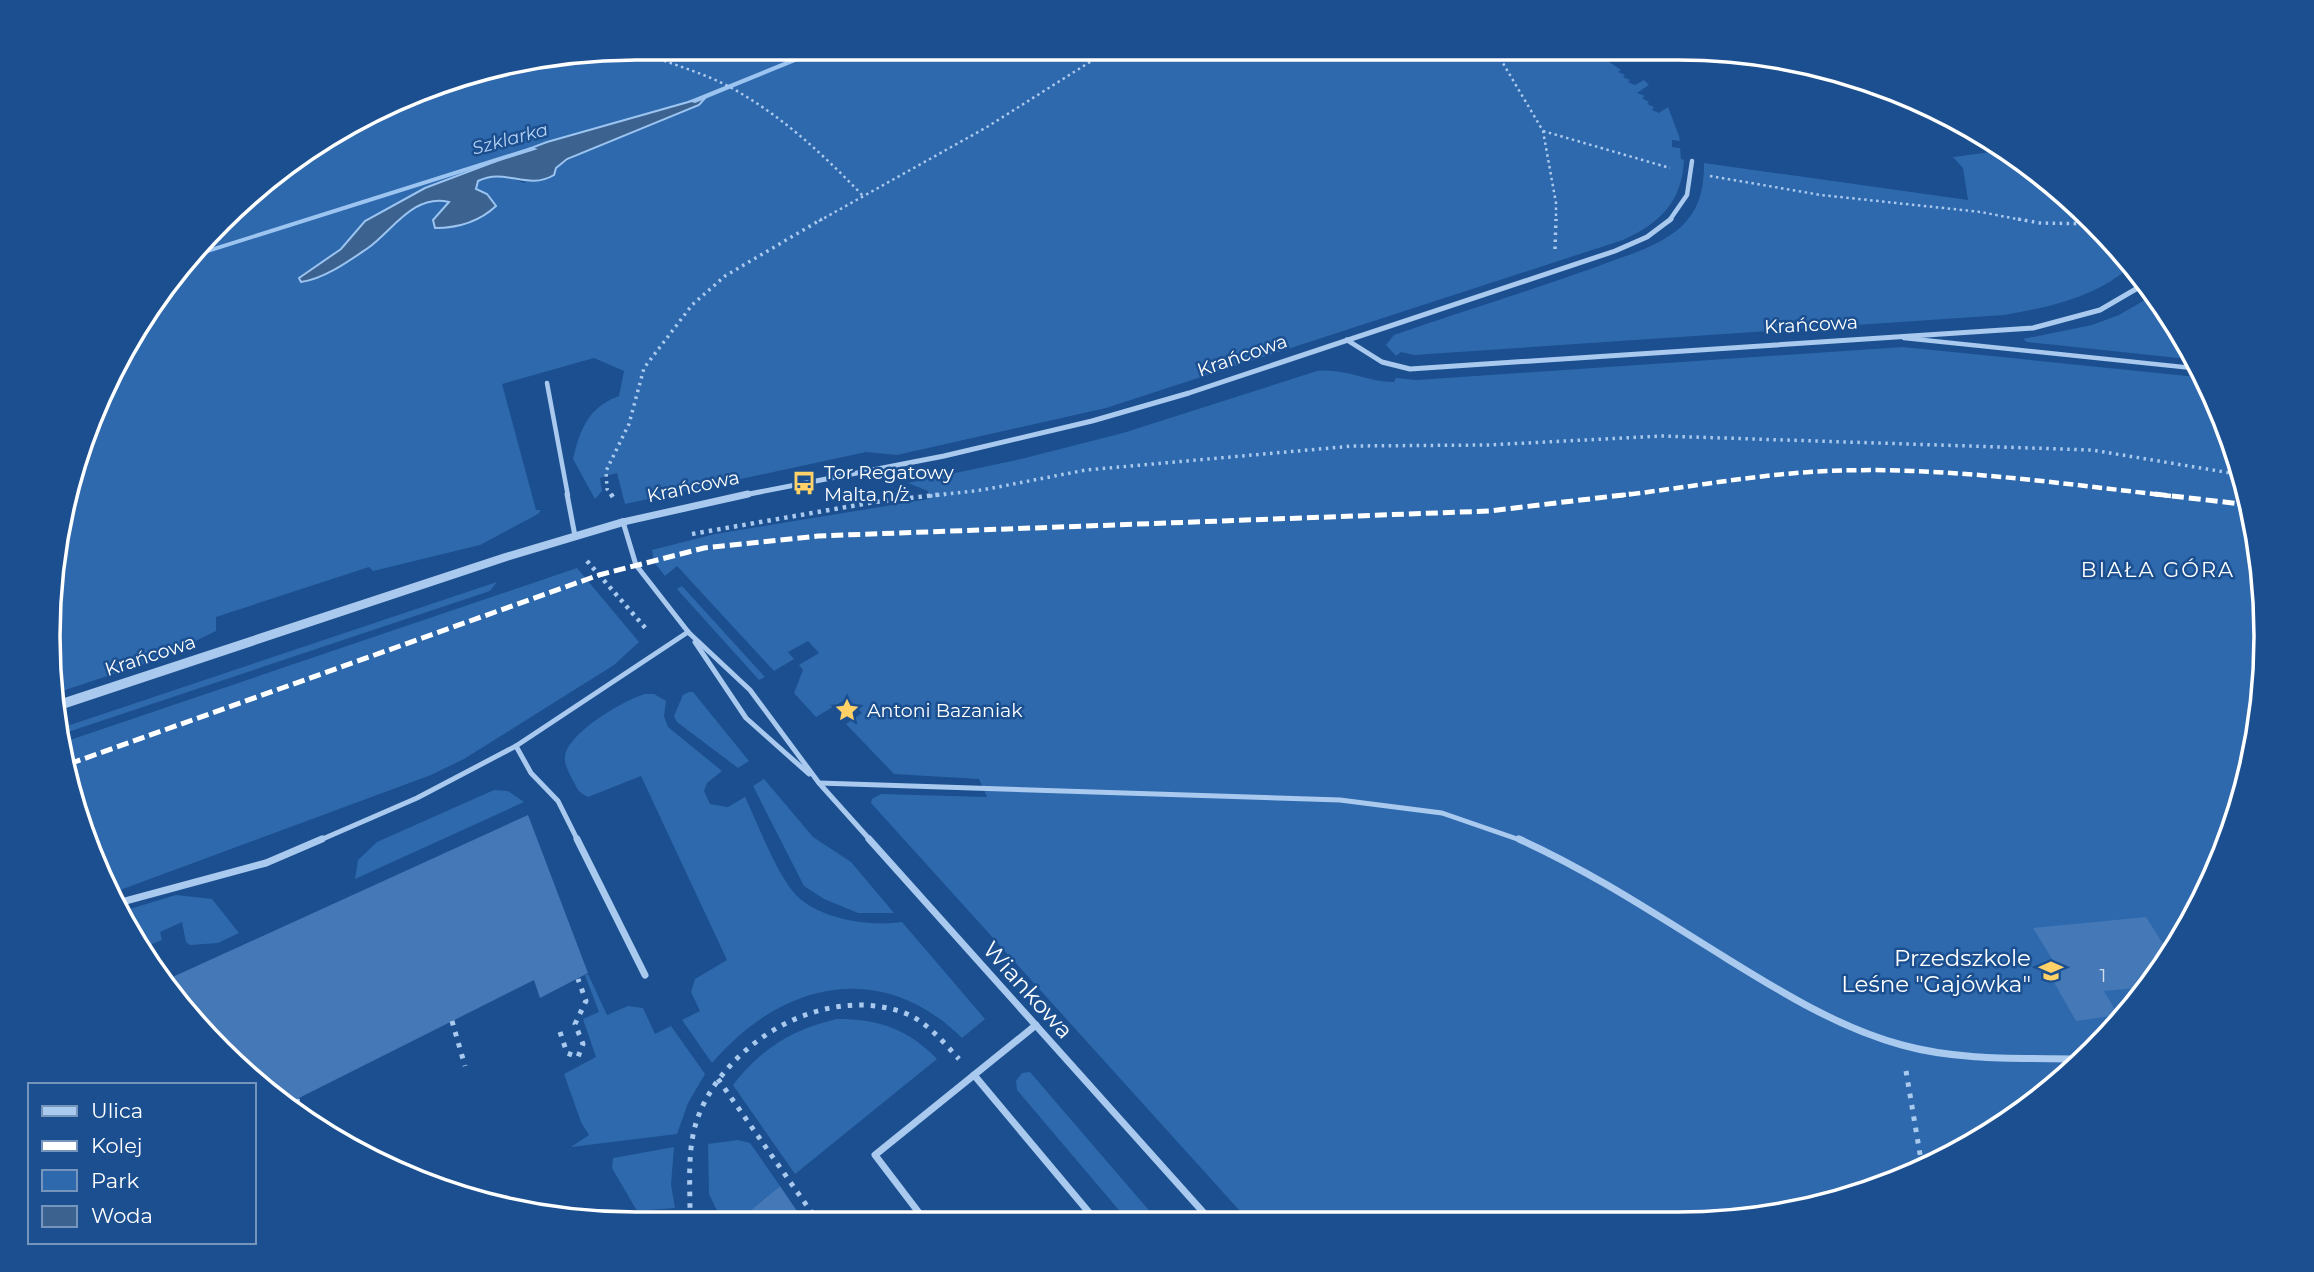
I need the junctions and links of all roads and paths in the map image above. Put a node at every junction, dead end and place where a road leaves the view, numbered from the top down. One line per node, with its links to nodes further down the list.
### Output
1 (660, 60): 7 (path)
2 (1093, 60): 7 (path)
3 (1502, 60): 4 (path)
4 (1543, 131): 6 (path); 9 (path)
5 (1692, 161): 6 (street, Krańcowa)
6 (1692, 173): 8 (path); 9 (street, Krańcowa)
7 (864, 198): 16 (path)
8 (2081, 224)
9 (1554, 271): 12 (street, Krańcowa)
10 (2137, 288): 11 (street, Krańcowa)
11 (1900, 338): 12 (street, Krańcowa); 13 (lane)
12 (1348, 340): 16 (street, Krańcowa)
13 (2188, 369)
14 (547, 383): 18 (lane)
15 (2229, 473): 17 (path)
16 (623, 522): 18 (street, Krańcowa); 20 (lane, Wiankowa)
17 (682, 535)
18 (575, 536): 22 (street, Krańcowa)
19 (587, 561): 21 (path)
20 (688, 632): 21 (lane); 24 (lane, Wiankowa); 24 (lane, Wiankowa)
21 (663, 648): 23 (lane)
22 (63, 704)
23 (516, 746): 25 (lane); 26 (lane)
24 (819, 783): 29 (lane, Wiankowa); 31 (lane)
25 (124, 900)
26 (645, 975)
27 (578, 979): 30 (path)
28 (452, 1021): 33 (path)
29 (1036, 1025): 34 (lane); 41 (lane, Wiankowa)
30 (560, 1032)
31 (1902, 1045): 32 (lane); 36 (path)
32 (2069, 1059)
33 (465, 1066)
34 (974, 1075): 35 (path); 39 (lane); 40 (lane)
35 (718, 1079): 37 (path); 38 (path)
36 (1921, 1159)
37 (690, 1212)
38 (811, 1212)
39 (918, 1212)
40 (1089, 1212)
41 (1203, 1212)

